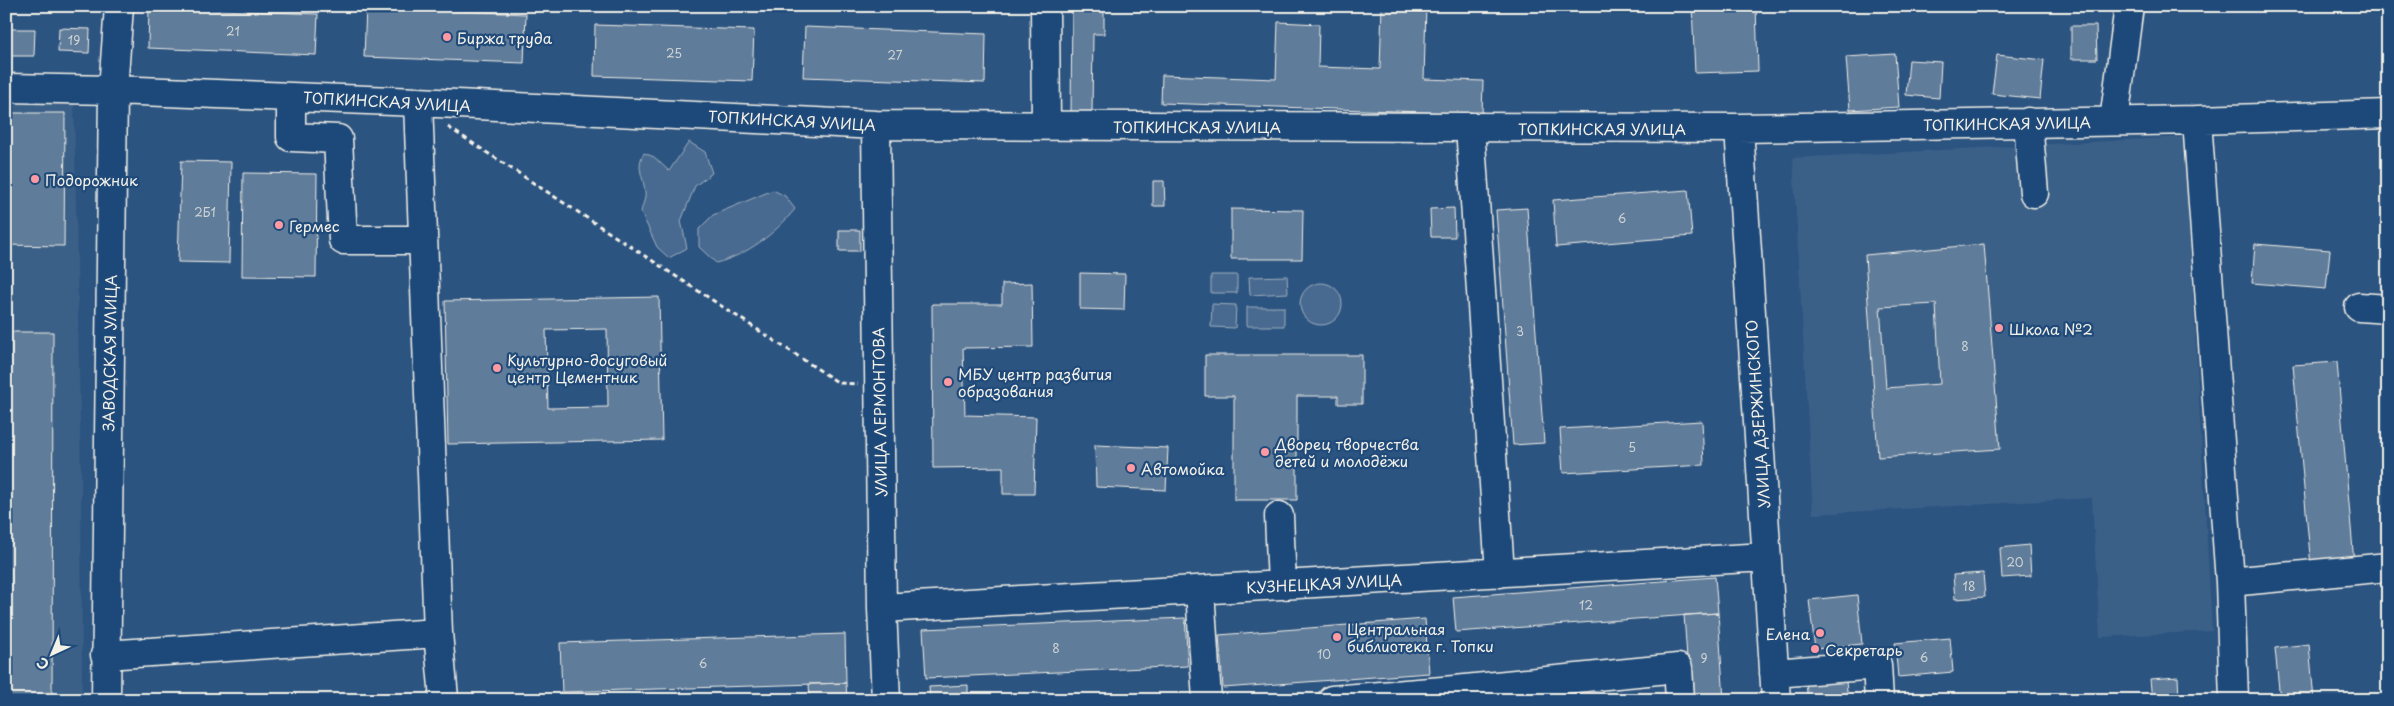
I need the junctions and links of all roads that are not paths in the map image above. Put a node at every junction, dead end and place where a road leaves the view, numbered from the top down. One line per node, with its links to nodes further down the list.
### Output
1 (119, 6): 5 (street, ЗАВОДСКАЯ УЛИЦА)
2 (1045, 6): 13 (street)
3 (2129, 6): 10 (street)
4 (6, 88): 5 (street, ТОПКИНСКАЯ УЛИЦА)
5 (113, 90): 6 (street, ТОПКИНСКАЯ УЛИЦА); 29 (street, ЗАВОДСКАЯ УЛИЦА)
6 (290, 97): 7 (street, ТОПКИНСКАЯ УЛИЦА); 17 (street)
7 (418, 109): 12 (street, ТОПКИНСКАЯ УЛИЦА); 17 (street)
8 (2388, 114): 9 (street, ТОПКИНСКАЯ УЛИЦА)
9 (2197, 120): 10 (street, ТОПКИНСКАЯ УЛИЦА); 24 (street)
10 (2114, 121): 11 (street, ТОПКИНСКАЯ УЛИЦА)
11 (2028, 122): 15 (street, ТОПКИНСКАЯ УЛИЦА); 16 (street)
12 (876, 125): 13 (street, ТОПКИНСКАЯ УЛИЦА); 27 (street, УЛИЦА ЛЕРМОНТОВА)
13 (1046, 125): 14 (street, ТОПКИНСКАЯ УЛИЦА)
14 (1470, 127): 15 (street, ТОПКИНСКАЯ УЛИЦА); 23 (street)
15 (1739, 128): 21 (street, УЛИЦА ДЗЕРЖИНСКОГО)
16 (2034, 193)
17 (423, 240): 28 (street)
18 (2359, 307): 19 (street)
19 (2388, 309)
20 (1279, 516): 25 (street)
21 (1766, 557): 23 (street, КУЗНЕЦКАЯ УЛИЦА); 30 (street, УЛИЦА ДЗЕРЖИНСКОГО)
22 (2388, 567): 24 (street)
23 (1500, 573): 25 (street, КУЗНЕЦКАЯ УЛИЦА)
24 (2230, 582): 38 (street)
25 (1282, 585): 26 (street, КУЗНЕЦКАЯ УЛИЦА)
26 (1200, 590): 27 (street, КУЗНЕЦКАЯ УЛИЦА); 34 (street)
27 (882, 608): 33 (street, УЛИЦА ЛЕРМОНТОВА)
28 (438, 633): 29 (street); 31 (street)
29 (105, 655): 32 (street, ЗАВОДСКАЯ УЛИЦА)
30 (1775, 687): 37 (street)
31 (444, 698)
32 (106, 700)
33 (886, 700)
34 (1207, 700)
35 (1332, 700): 36 (street)
36 (1680, 700)
37 (1879, 700)
38 (2234, 700)

